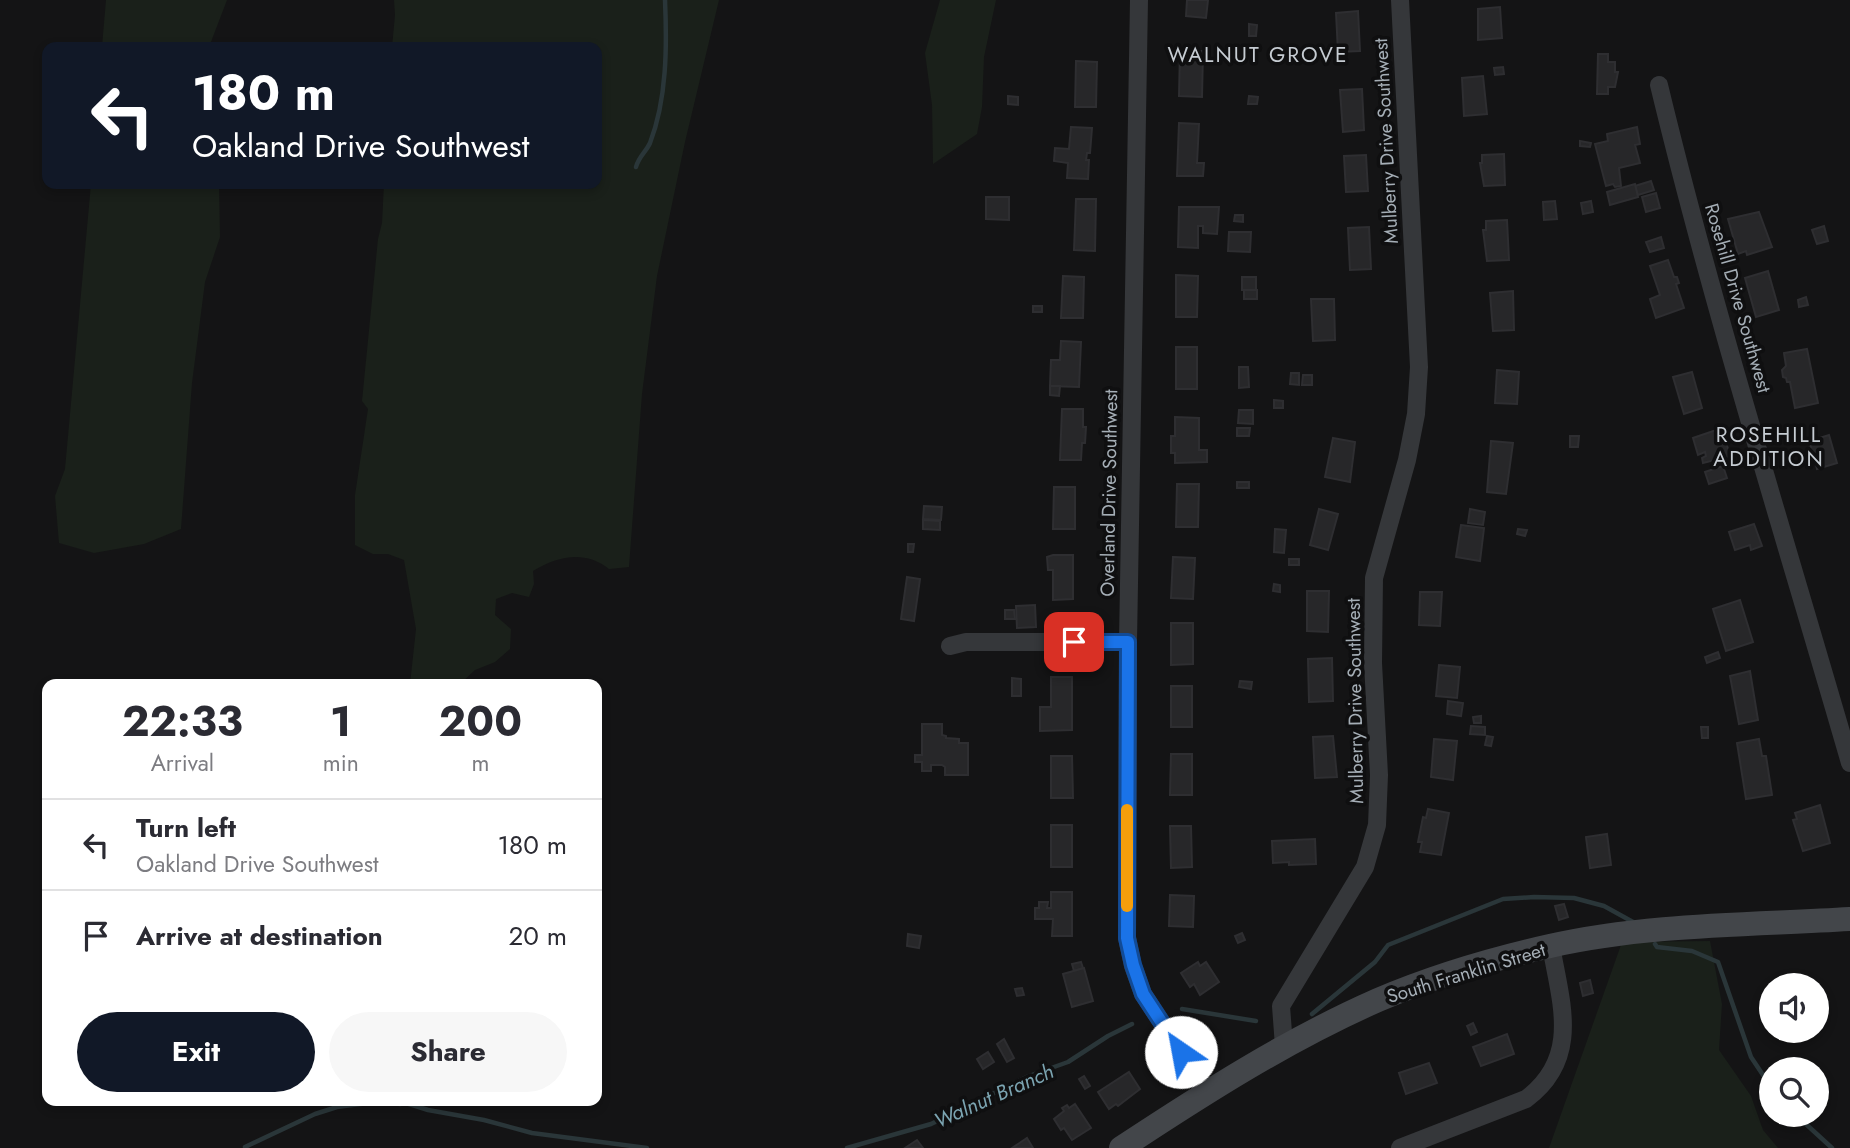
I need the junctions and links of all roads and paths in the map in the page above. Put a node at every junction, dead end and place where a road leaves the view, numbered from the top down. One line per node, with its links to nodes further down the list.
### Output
1 (1139, 0): 4 (street, Overland Drive Southwest)
2 (1401, 0): 9 (street, Mulberry Drive Southwest)
3 (1659, 85): 6 (street, Rosehill Drive Southwest)
4 (1128, 642): 5 (street); 10 (street, Overland Drive Southwest)
5 (950, 646)
6 (1850, 763)
7 (1850, 919): 8 (main road, South Franklin Street)
8 (1551, 946): 9 (main road, South Franklin Street); 12 (street)
9 (1284, 1046): 10 (main road, South Franklin Street)
10 (1207, 1091): 11 (main road, South Franklin Street)
11 (1121, 1148)
12 (1400, 1148)

